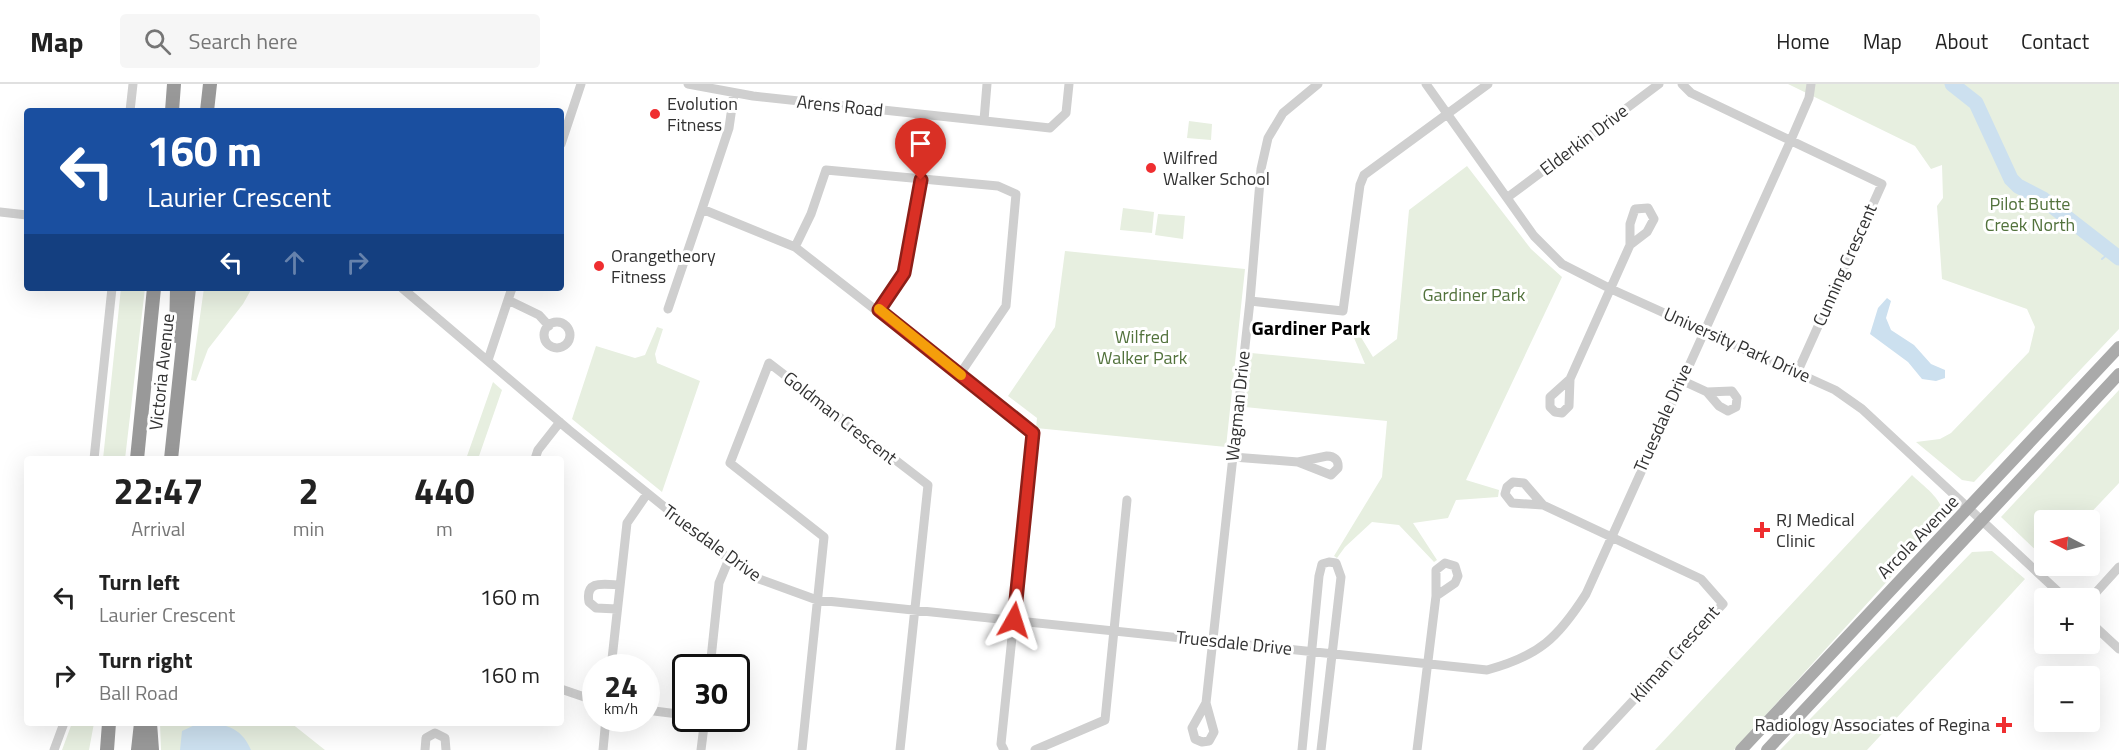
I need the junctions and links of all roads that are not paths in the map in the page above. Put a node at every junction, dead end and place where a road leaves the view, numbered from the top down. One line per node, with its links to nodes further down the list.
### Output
1 (133, 84): 15 (street)
2 (174, 84): 16 (highway)
3 (210, 84): 17 (highway)
4 (581, 84): 20 (street)
5 (688, 84): 14 (street, Arens Road)
6 (987, 84): 19 (street)
7 (1069, 84): 19 (street, Arens Road)
8 (1318, 84): 37 (street, Wagman Drive)
9 (1426, 84): 18 (street, University Park Drive)
10 (1488, 84): 18 (street)
11 (1659, 84): 23 (street, Elderkin Drive)
12 (1682, 84): 21 (street)
13 (1811, 84): 21 (street, Truesdale Drive)
14 (734, 93): 19 (street, Arens Road); 24 (street)
15 (130, 108)
16 (172, 108)
17 (207, 108)
18 (1448, 111): 23 (street, University Park Drive); 37 (street)
19 (984, 120)
20 (564, 135)
21 (1790, 142): 41 (street, Truesdale Drive); 44 (street, Cunning Crescent)
22 (921, 180): 28 (street); 39 (street); 45 (street)
23 (1508, 197): 29 (street, University Park Drive)
24 (702, 209): 28 (street); 38 (street)
25 (0, 212): 26 (street)
26 (24, 215)
27 (1630, 245): 29 (street)
28 (795, 246): 39 (street)
29 (1611, 289): 41 (street, University Park Drive); 47 (street)
30 (112, 291): 51 (street)
31 (154, 291): 52 (highway, Victoria Avenue)
32 (177, 291): 53 (highway)
33 (191, 291): 53 (highway, Victoria Avenue)
34 (406, 291): 43 (street, Truesdale Drive)
35 (511, 291): 36 (street)
36 (508, 300): 40 (street); 43 (street)
37 (1250, 301): 55 (street, Wagman Drive)
38 (668, 309)
39 (879, 310): 45 (street)
40 (549, 326)
41 (1703, 329): 44 (street, University Park Drive); 48 (street, Truesdale Drive)
42 (2119, 347): 60 (main road, Arcola Avenue)
43 (488, 360): 50 (street, Truesdale Drive)
44 (1797, 372): 60 (street, University Park Drive)
45 (960, 374): 72 (street)
46 (2119, 374): 61 (main road, Arcola Avenue)
47 (1570, 379)
48 (1681, 380): 49 (street); 62 (street, Truesdale Drive)
49 (1707, 392)
50 (560, 422): 54 (street); 57 (street, Truesdale Drive)
51 (94, 456)
52 (137, 456)
53 (171, 456)
54 (536, 456)
55 (1233, 457): 56 (street); 75 (street, Wagman Drive)
56 (1298, 462)
57 (647, 494): 63 (street, Truesdale Drive); 65 (street)
58 (1127, 500): 73 (street)
59 (1543, 504): 62 (street)
60 (1970, 509): 61 (street, University Park Drive); 110 (main road, Arcola Avenue)
61 (1984, 521): 66 (street, University Park Drive); 111 (main road, Arcola Avenue)
62 (1610, 537): 81 (street, Truesdale Drive); 109 (street, Kliman Crescent)
63 (729, 559): 69 (street, Truesdale Drive); 79 (street)
64 (2119, 567): 67 (street)
65 (619, 585): 70 (street); 70 (street)
66 (2054, 588)
67 (2100, 588)
68 (1436, 596): 81 (street)
69 (817, 600): 71 (street, Truesdale Drive); 71 (street, Goldman Crescent); 103 (street)
70 (617, 609): 78 (street)
71 (915, 610): 72 (street, Truesdale Drive); 104 (street)
72 (1014, 620): 73 (street, Truesdale Drive); 93 (street)
73 (1114, 630): 75 (street, Truesdale Drive); 105 (street)
74 (2100, 631): 76 (street)
75 (1213, 640): 77 (street, Truesdale Drive); 84 (street, Wagman Drive)
76 (2119, 649)
77 (1311, 652): 80 (street, Truesdale Drive); 80 (street); 106 (street)
78 (612, 654)
79 (711, 654)
80 (1332, 654): 81 (street, Truesdale Drive); 107 (street)
81 (1428, 663): 108 (street)
82 (564, 691): 83 (street)
83 (582, 697)
84 (1206, 704)
85 (63, 726): 94 (street)
86 (141, 726): 97 (highway)
87 (150, 726): 98 (highway)
88 (442, 726): 92 (street)
89 (109, 729): 95 (highway); 96 (highway)
90 (605, 732): 101 (street)
91 (703, 732): 102 (street)
92 (439, 733): 99 (street); 100 (street)
93 (1002, 748)
94 (54, 750)
95 (100, 750)
96 (107, 750)
97 (138, 750)
98 (152, 750)
99 (425, 750)
100 (446, 750)
101 (603, 750)
102 (701, 750)
103 (802, 750)
104 (900, 750)
105 (1035, 750)
106 (1302, 750)
107 (1321, 750)
108 (1417, 750)
109 (1587, 750)
110 (1741, 750)
111 (1767, 750)

